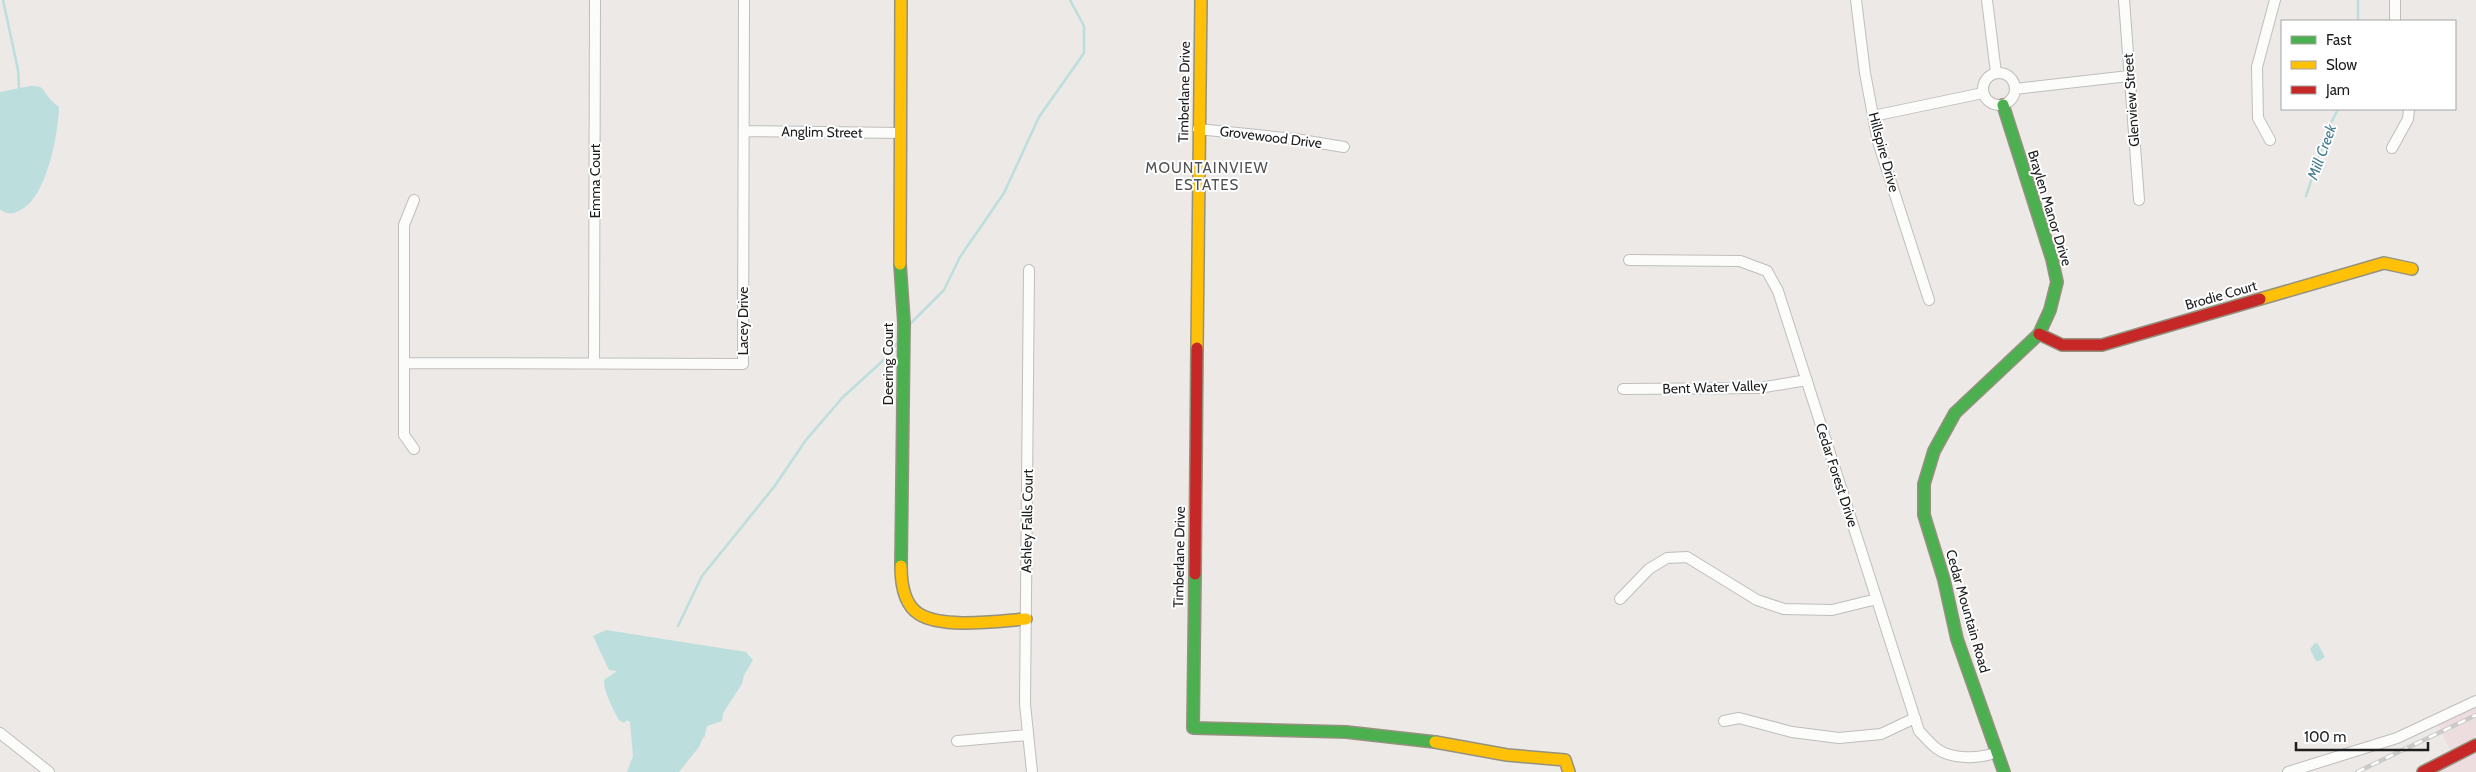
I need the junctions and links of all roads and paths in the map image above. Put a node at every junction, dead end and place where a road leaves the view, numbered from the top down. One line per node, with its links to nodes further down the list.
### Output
1 (595, 0): 32 (street, Emma Court)
2 (744, 0): 19 (street, Lacey Drive)
3 (901, 0): 20 (street, Deering Court)
4 (1201, 0): 18 (street, Timberlane Drive)
5 (1856, 0): 17 (street, Hillspire Drive)
6 (1987, 0): 11 (street)
7 (2124, 0): 12 (street, Glenview Street)
8 (2275, 0): 21 (street)
9 (2394, 0): 10 (street)
10 (2395, 20)
11 (1996, 73): 13 (street); 14 (street)
12 (2129, 76): 13 (street); 25 (street, Glenview Street)
13 (2015, 89): 15 (street)
14 (1983, 93): 15 (street); 17 (street)
15 (2003, 104): 30 (street, Braylen Manor Drive)
16 (2408, 110): 23 (street)
17 (1873, 116): 29 (street, Hillspire Drive)
18 (1198, 129): 22 (street, Grovewood Drive); 50 (street, Timberlane Drive)
19 (744, 131): 20 (street, Anglim Street); 32 (street, Lacey Drive)
20 (901, 133): 39 (street, Deering Court)
21 (2270, 140)
22 (1344, 147)
23 (2392, 148)
24 (414, 200): 31 (street)
25 (2139, 200)
26 (1629, 260): 33 (street, Cedar Forest Drive)
27 (2412, 269): 30 (street, Brodie Court)
28 (1029, 270): 39 (street, Ashley Falls Court)
29 (1929, 300)
30 (2039, 334): 36 (street, Braylen Manor Drive)
31 (404, 363): 32 (street, Lacey Drive); 35 (street)
32 (594, 363)
33 (1806, 380): 34 (street, Bent Water Valley); 38 (street, Cedar Forest Drive)
34 (1622, 389)
35 (414, 448)
36 (1924, 515): 47 (street, Cedar Mountain Road)
37 (1620, 599): 38 (street)
38 (1877, 599): 41 (street, Cedar Forest Drive)
39 (1026, 619): 44 (street, Ashley Falls Court)
40 (2476, 701): 52 (street)
41 (1915, 718): 42 (street); 47 (street, Cedar Forest Drive)
42 (1724, 721)
43 (0, 733): 48 (street)
44 (1028, 734): 45 (street); 49 (street, Ashley Falls Court)
45 (957, 741)
46 (2476, 746): 53 (street)
47 (1997, 752): 51 (street, Cedar Mountain Road)
48 (49, 772)
49 (1032, 772)
50 (1569, 772)
51 (2004, 772)
52 (2288, 772)
53 (2423, 772)

